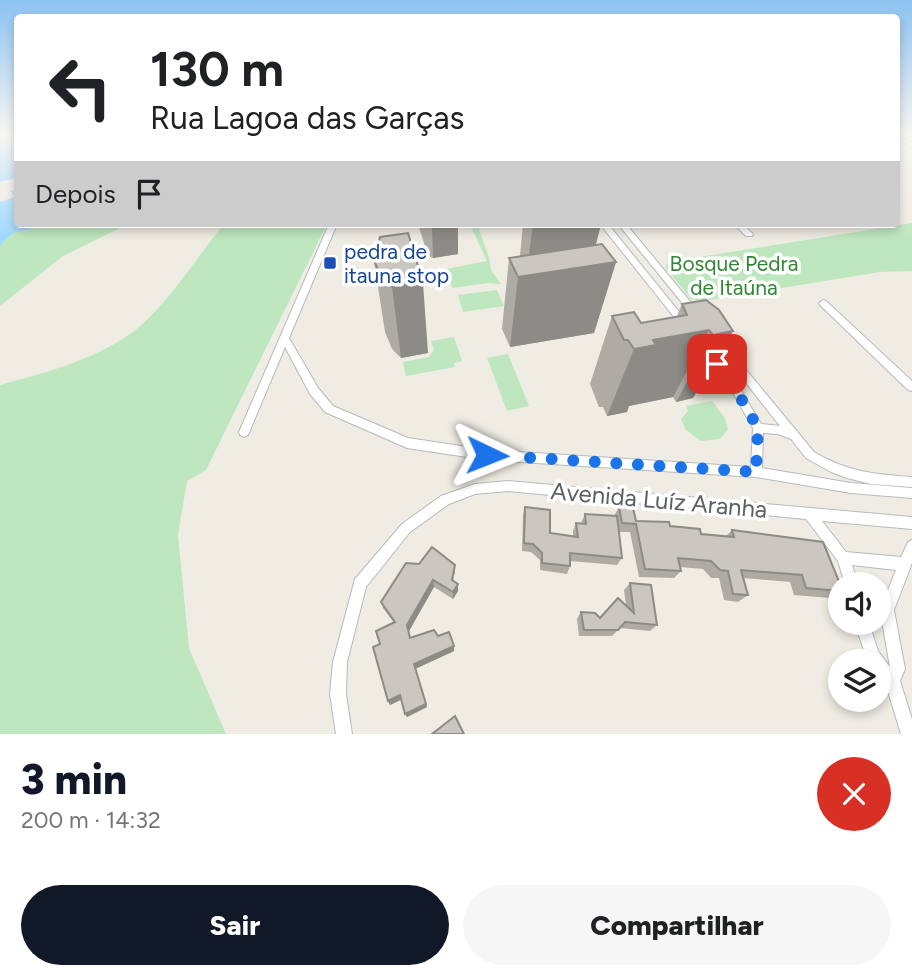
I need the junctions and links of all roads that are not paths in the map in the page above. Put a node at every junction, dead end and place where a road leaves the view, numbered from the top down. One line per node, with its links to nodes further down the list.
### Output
1 (331, 228): 8 (street)
2 (607, 228): 7 (street)
3 (625, 228): 13 (street)
4 (742, 228): 5 (street)
5 (748, 234)
6 (823, 303): 10 (street)
7 (689, 329)
8 (285, 339): 12 (street); 14 (street, Avenida Luíz Aranha)
9 (698, 340): 11 (street)
10 (912, 387)
11 (758, 428): 13 (street); 14 (street)
12 (244, 432)
13 (792, 435): 15 (street)
14 (756, 472): 16 (street, Avenida Luíz Aranha)
15 (912, 482)
16 (912, 493)
17 (809, 513): 18 (street, Avenida Luíz Aranha); 20 (street); 24 (street, Avenida Luíz Aranha)
18 (912, 523)
19 (912, 546): 21 (street)
20 (843, 558): 21 (street); 22 (street)
21 (904, 564): 23 (street)
22 (847, 572)
23 (892, 681): 25 (street)
24 (344, 734)
25 (909, 734)

